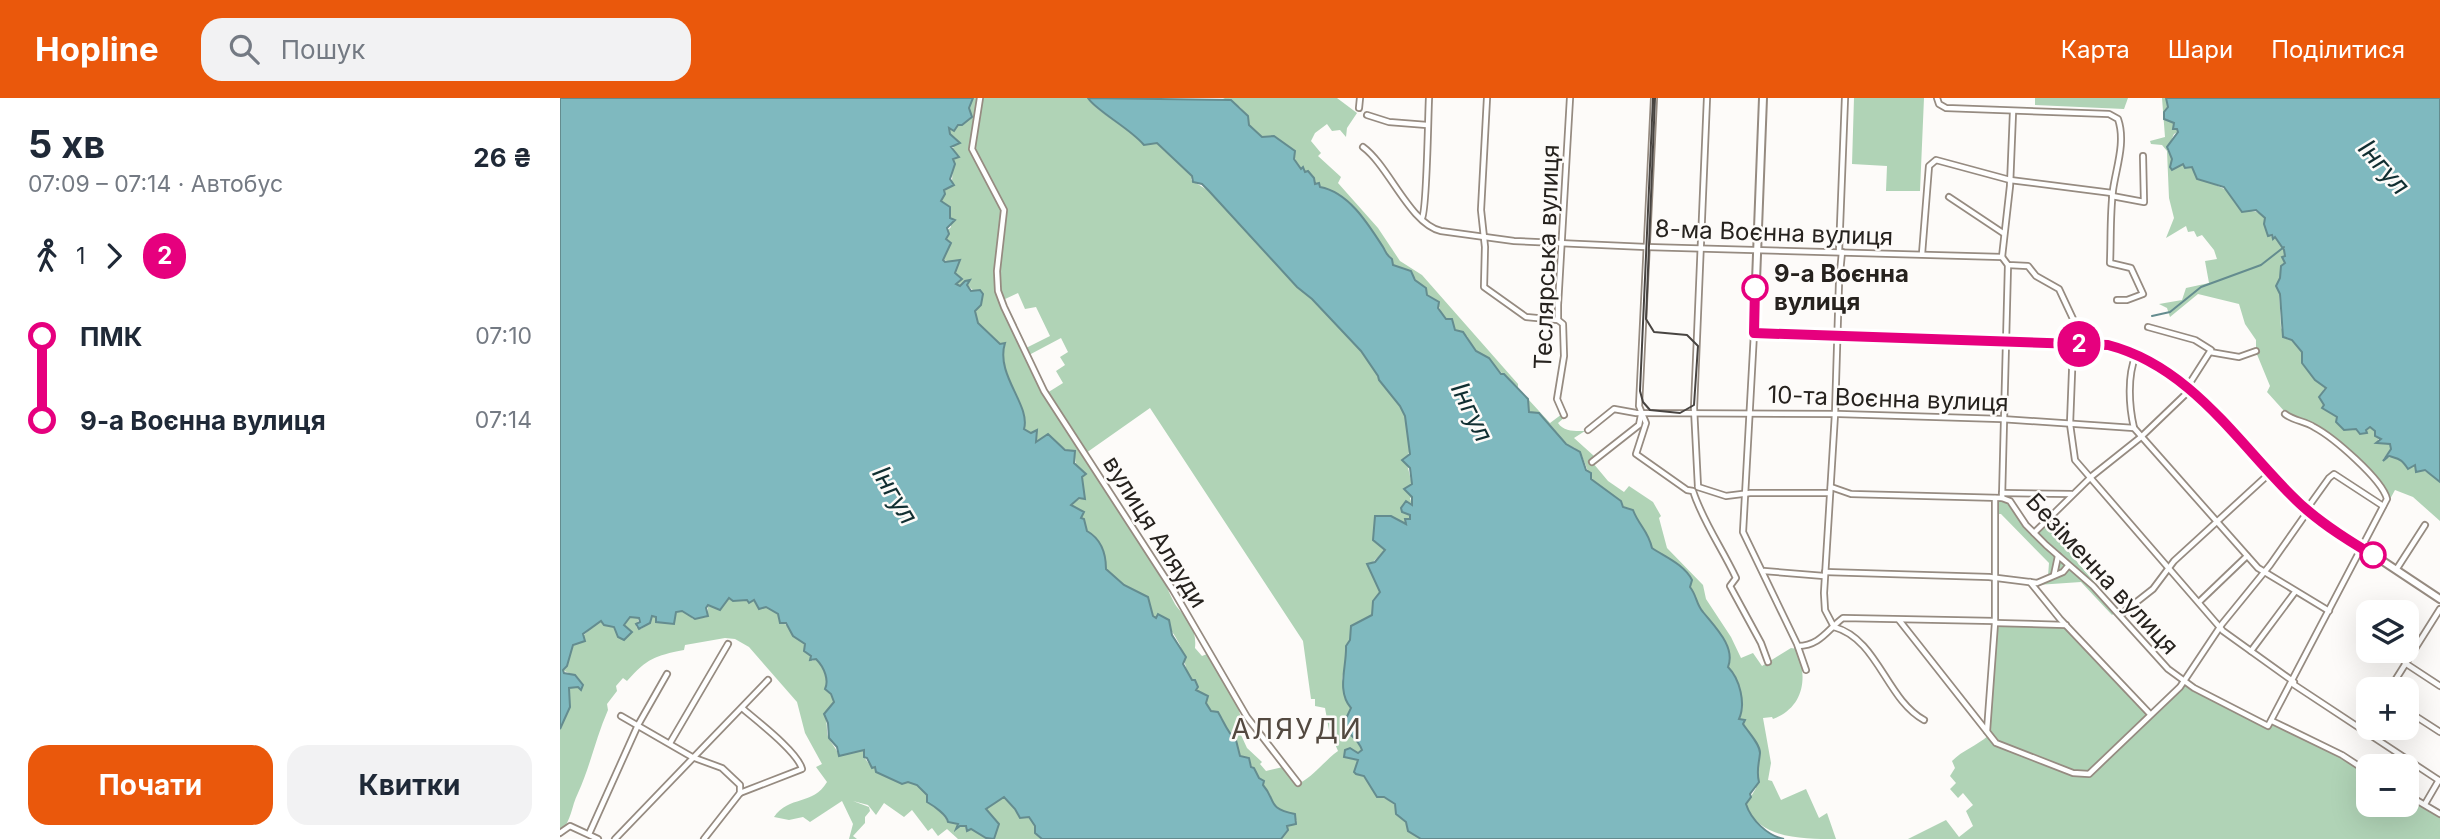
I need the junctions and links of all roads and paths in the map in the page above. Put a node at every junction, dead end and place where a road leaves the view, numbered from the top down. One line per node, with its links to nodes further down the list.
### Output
1 (980, 98): 118 (street, вулиця Аляуди)
2 (1360, 98): 11 (street)
3 (1429, 98): 14 (street)
4 (1487, 98): 22 (street)
5 (1570, 98): 23 (street, Теслярська вулиця)
6 (1654, 98): 24 (street)
7 (1707, 98): 25 (street)
8 (1763, 98): 26 (street)
9 (1845, 98): 27 (street)
10 (1937, 98): 12 (street)
11 (1359, 108)
12 (2013, 112): 17 (street); 18 (street)
13 (1367, 116): 14 (street)
14 (1427, 125): 20 (street)
15 (1363, 147): 20 (street)
16 (2143, 156): 18 (street)
17 (2010, 180): 18 (street); 21 (street); 28 (street)
18 (2112, 195): 31 (street)
19 (1949, 197): 21 (street)
20 (1422, 218): 22 (street, 8-ма Воєнна вулиця)
21 (2003, 233): 29 (street)
22 (1483, 238): 23 (street, 8-ма Воєнна вулиця); 32 (street)
23 (1562, 243): 24 (street, 8-ма Воєнна вулиця); 32 (street, Теслярська вулиця)
24 (1647, 247): 25 (street, 8-ма Воєнна вулиця); 42 (street)
25 (1701, 248): 26 (street, 8-ма Воєнна вулиця); 43 (street)
26 (1757, 251): 27 (street, 8-ма Воєнна вулиця); 34 (street)
27 (1841, 252): 28 (street, 8-ма Воєнна вулиця); 35 (street)
28 (1923, 254): 29 (street, 8-ма Воєнна вулиця)
29 (2002, 257): 30 (street)
30 (2008, 265): 36 (street, Безіменна вулиця); 37 (street)
31 (2117, 300)
32 (1558, 320): 47 (street, Теслярська вулиця)
33 (2148, 327): 39 (street)
34 (1754, 333): 35 (street); 44 (street)
35 (1838, 336): 36 (street); 45 (street)
36 (2006, 342): 37 (street); 48 (street, Безіменна вулиця)
37 (2073, 344): 40 (street); 49 (street)
38 (2256, 351): 39 (street)
39 (2210, 352): 41 (street)
40 (2136, 355): 41 (street); 50 (street)
41 (2190, 387): 52 (street); 54 (street)
42 (1640, 411): 43 (street, 10-та Воєнна вулиця); 51 (street, 10-та Воєнна вулиця); 53 (street); 58 (street)
43 (1695, 412): 44 (street, 10-та Воєнна вулиця); 56 (street)
44 (1749, 413): 45 (street, 10-та Воєнна вулиця); 59 (street)
45 (1835, 414): 48 (street, 10-та Воєнна вулиця); 57 (street)
46 (2285, 414): 62 (street)
47 (1564, 415)
48 (2004, 420): 49 (street, 10-та Воєнна вулиця); 61 (street, Безіменна вулиця)
49 (2070, 424): 50 (street, 10-та Воєнна вулиця); 55 (street)
50 (2134, 428): 52 (street)
51 (1588, 430)
52 (2141, 437): 55 (street); 64 (street)
53 (1592, 462)
54 (2270, 473): 63 (street); 64 (street)
55 (2089, 478): 60 (street); 71 (street)
56 (1698, 487): 58 (street); 59 (street)
57 (1830, 490): 59 (street); 61 (street); 75 (street)
58 (1693, 491): 94 (street)
59 (1745, 494): 73 (street)
60 (2073, 494): 61 (street); 66 (street)
61 (2000, 496): 66 (street, Безіменна вулиця); 77 (street)
62 (2383, 506): 63 (street); 67 (street)
63 (2307, 511): 67 (street); 74 (street)
64 (2217, 521): 69 (street); 71 (street)
65 (2425, 525): 72 (street)
66 (2034, 533): 68 (street, Безіменна вулиця)
67 (2361, 548): 72 (street); 83 (street)
68 (2058, 556): 70 (street, Безіменна вулиця); 76 (street)
69 (2247, 556): 74 (street); 81 (street)
70 (2068, 566): 76 (street); 84 (street, Безіменна вулиця)
71 (2168, 569): 81 (street); 84 (street)
72 (2396, 570): 80 (street)
73 (1764, 571): 75 (street); 92 (street)
74 (2263, 571): 79 (street); 89 (street)
75 (1825, 574): 77 (street); 88 (street)
76 (2054, 575): 78 (street)
77 (1994, 578): 78 (street); 86 (street)
78 (2029, 582): 87 (street)
79 (2295, 592): 83 (street); 93 (street)
80 (2440, 599)
81 (2199, 602): 89 (street)
82 (2440, 609): 90 (street)
83 (2329, 611): 101 (street)
84 (2120, 615): 100 (street, Безіменна вулиця)
85 (1899, 620): 86 (street); 88 (street); 111 (street)
86 (1995, 622): 87 (street); 111 (street)
87 (2067, 625): 104 (street)
88 (1834, 627): 92 (street); 107 (street)
89 (2220, 628): 93 (street); 100 (street)
90 (2419, 641)
91 (728, 644): 114 (street)
92 (1798, 646): 96 (street)
93 (2250, 651): 101 (street)
94 (1768, 662)
95 (2405, 663): 98 (street); 102 (street)
96 (1806, 670)
97 (667, 674): 110 (street)
98 (2397, 677)
99 (768, 680): 103 (street)
100 (2184, 680): 104 (street); 109 (street, Безіменна вулиця)
101 (2293, 683): 108 (street); 109 (street)
102 (2440, 686)
103 (742, 708): 115 (street); 119 (street)
104 (2150, 714): 111 (street)
105 (621, 716): 110 (street)
106 (2419, 718): 112 (street)
107 (1924, 720)
108 (2356, 722)
109 (2270, 724): 116 (street, Безіменна вулиця)
110 (638, 725): 114 (street); 124 (street)
111 (1987, 732)
112 (2440, 732)
113 (2383, 740): 117 (street)
114 (670, 743): 115 (street)
115 (692, 757): 119 (street); 126 (street)
116 (2356, 764)
117 (2440, 780): 121 (street)
118 (1298, 783)
119 (740, 793): 127 (street)
120 (2419, 801): 121 (street)
121 (2425, 804): 122 (street)
122 (2440, 814)
123 (560, 833): 124 (street)
124 (589, 834): 125 (street)
125 (598, 839)
126 (615, 839)
127 (704, 839)

